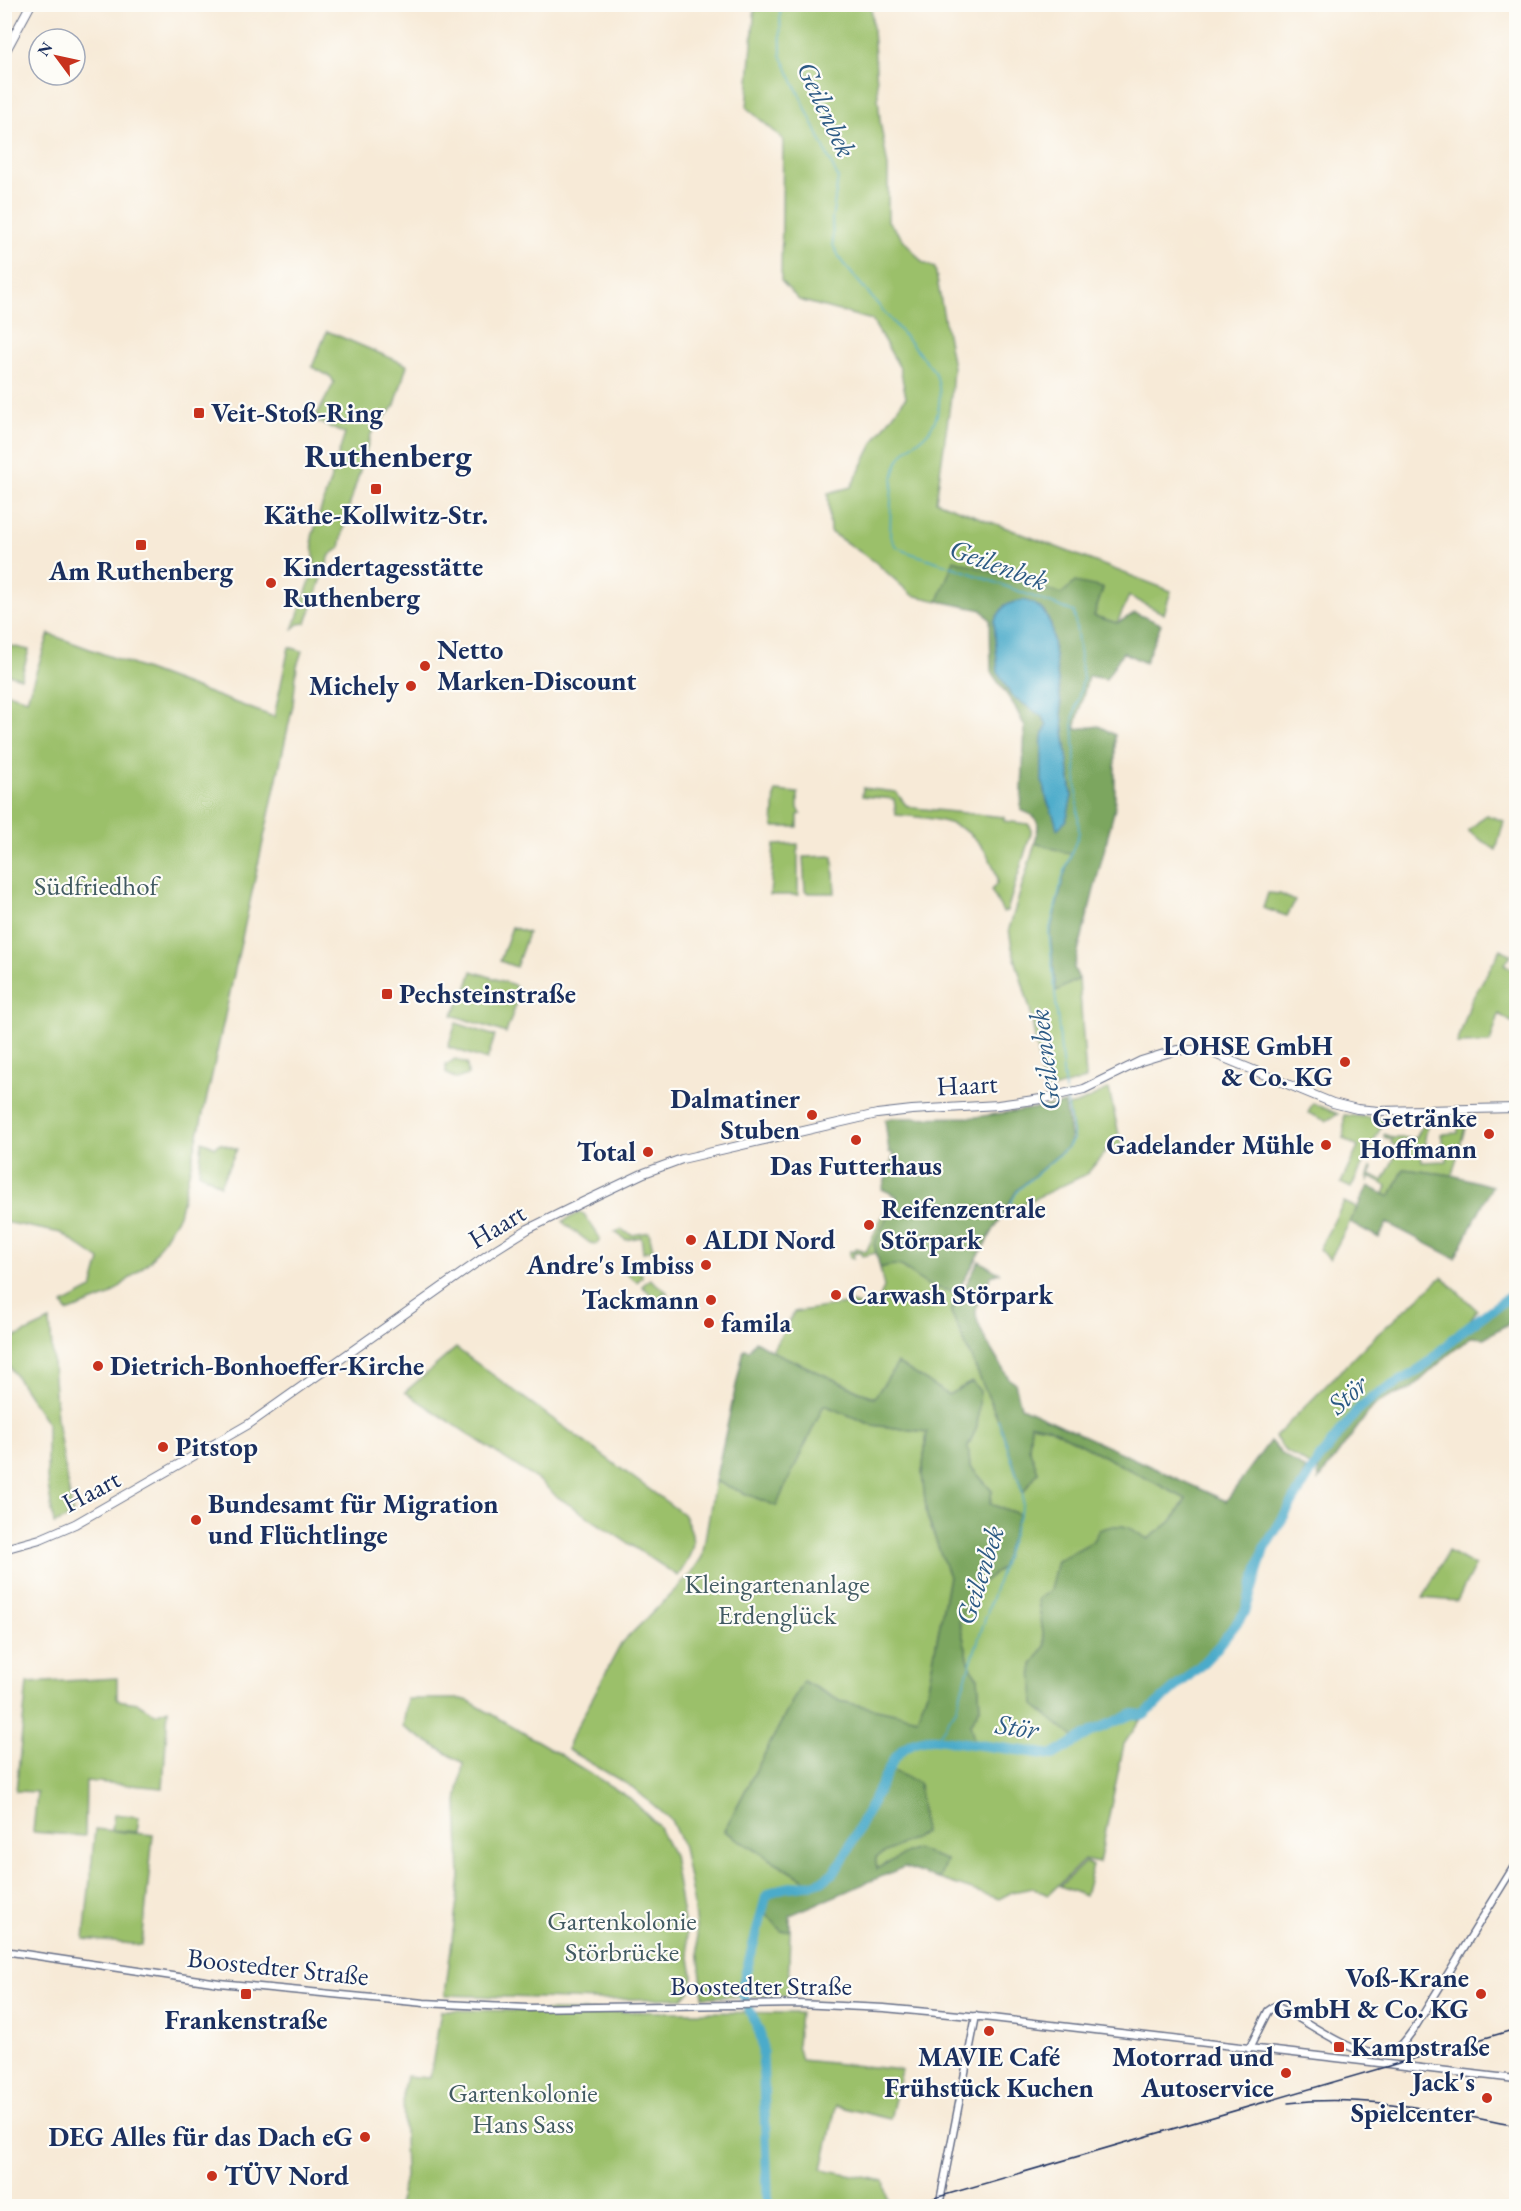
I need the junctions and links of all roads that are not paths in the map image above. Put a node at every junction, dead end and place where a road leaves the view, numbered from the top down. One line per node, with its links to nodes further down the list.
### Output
1 (31, 4): 2 (main road)
2 (4, 54)
3 (1516, 1108): 4 (main road, Haart)
4 (4, 1549)
5 (1516, 1863): 8 (street)
6 (4, 1951): 7 (street, Boostedter Straße)
7 (976, 2016): 8 (street, Boostedter Straße); 10 (street)
8 (1249, 2049): 9 (street, Boostedter Straße)
9 (1516, 2079)
10 (939, 2206)

